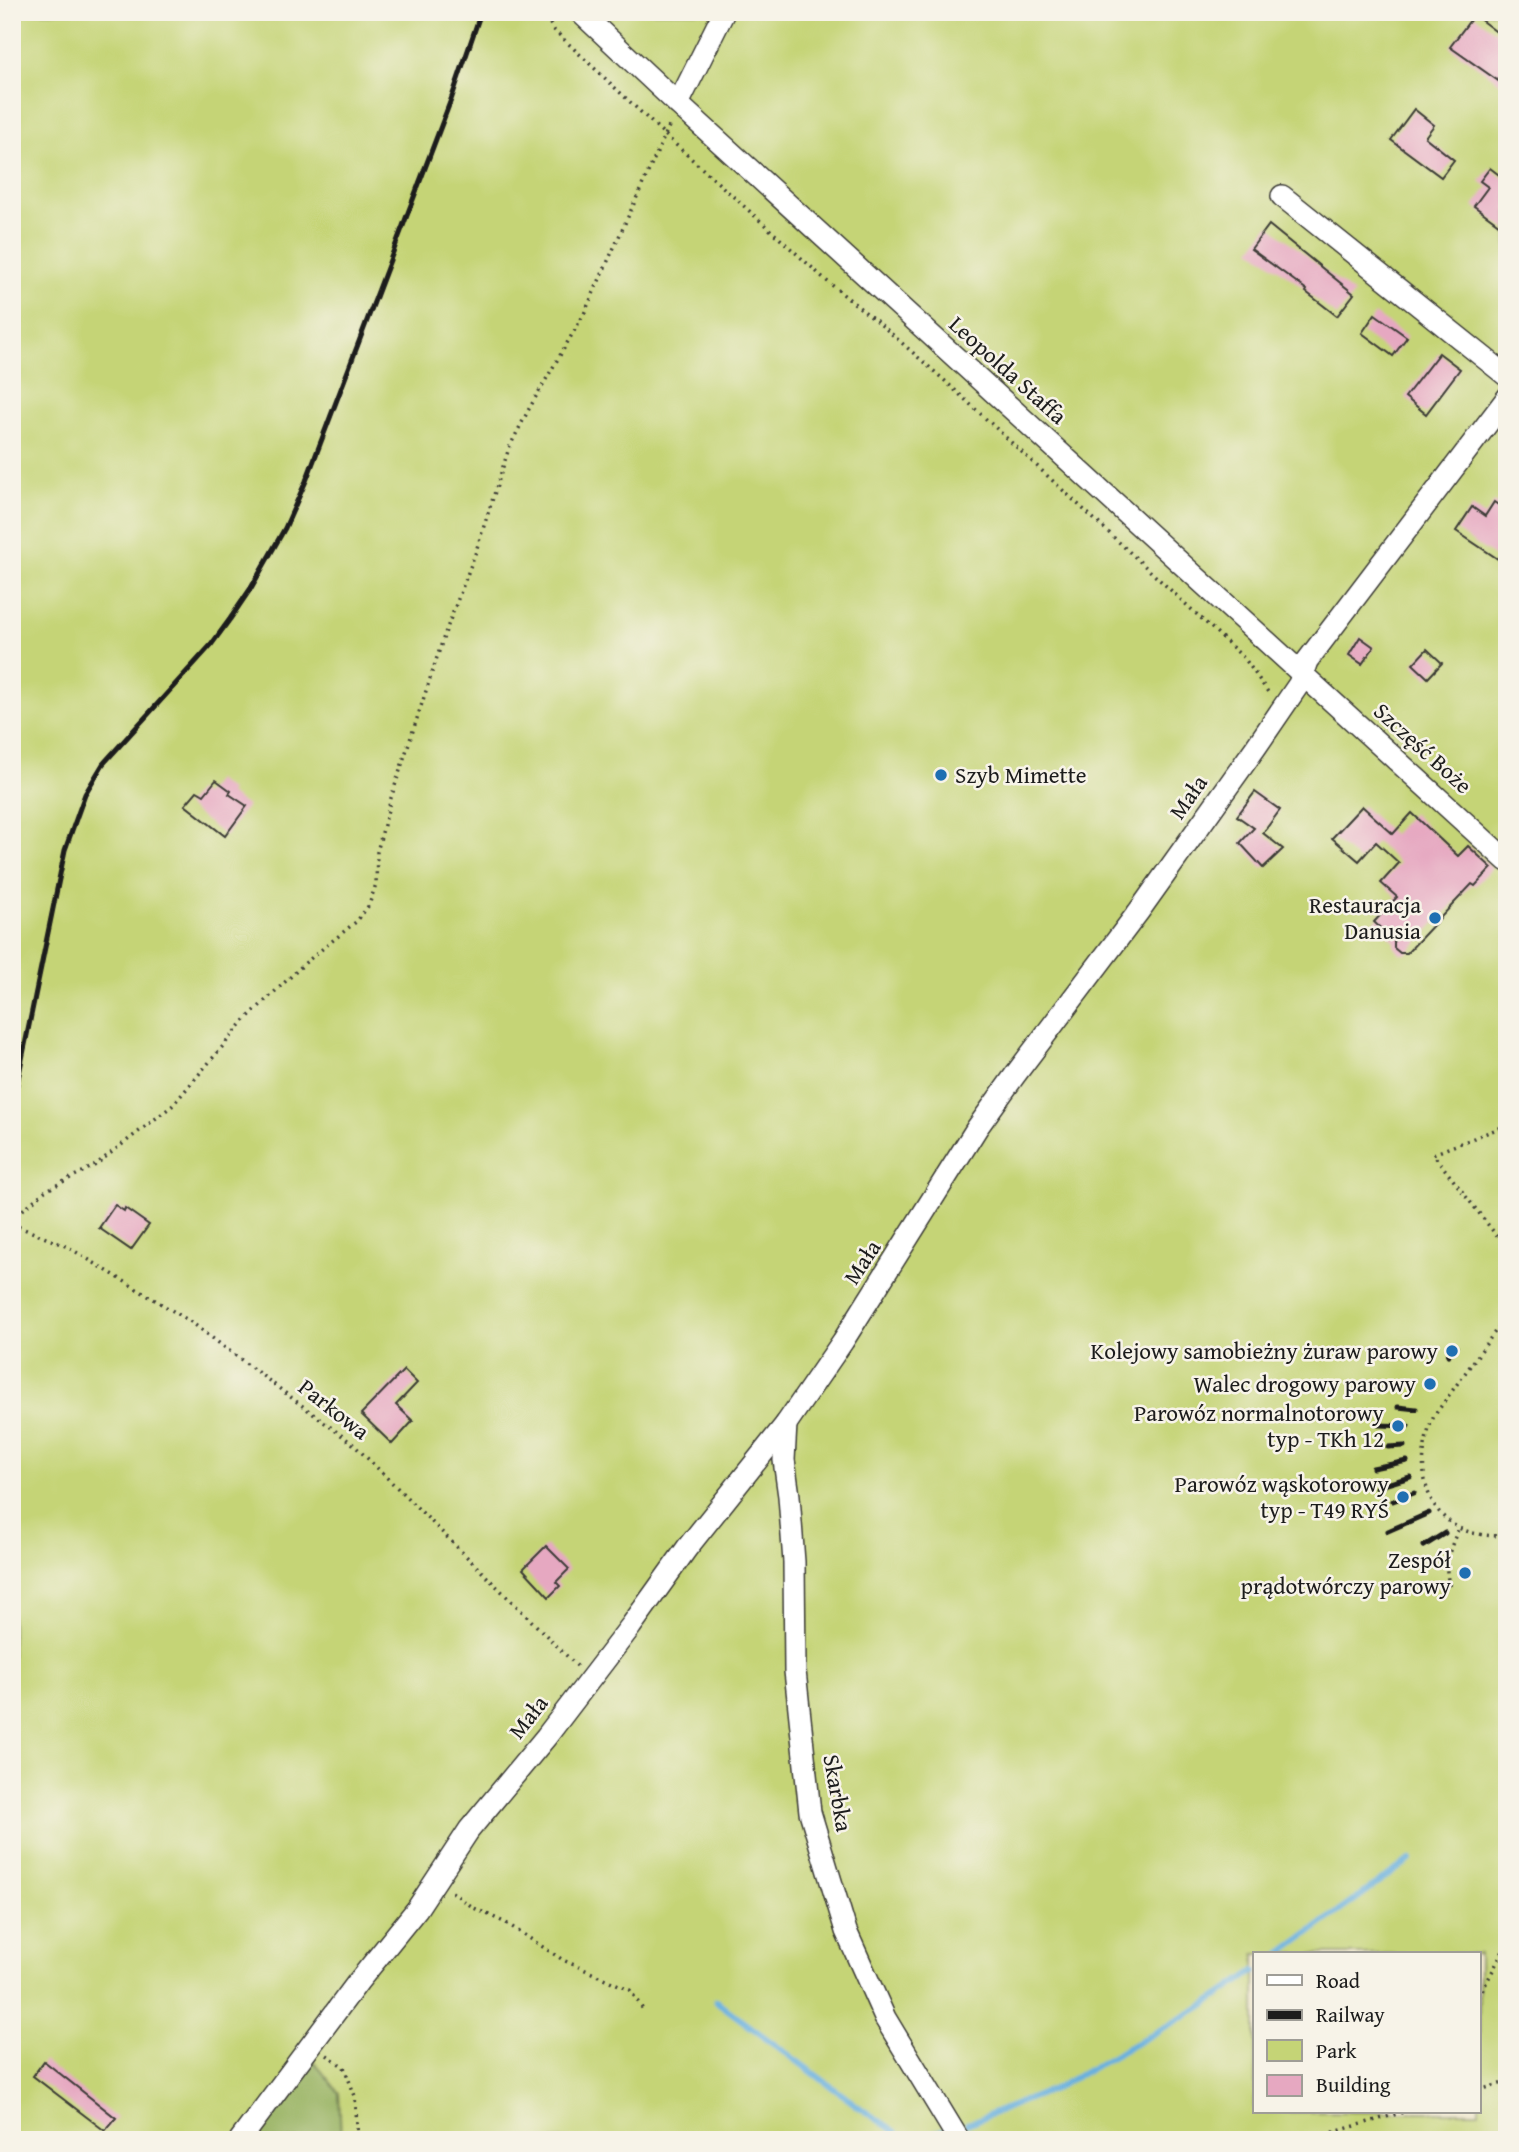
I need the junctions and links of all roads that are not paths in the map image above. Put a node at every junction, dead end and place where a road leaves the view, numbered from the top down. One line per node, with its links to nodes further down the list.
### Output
1 (580, 12): 3 (street, Leopolda Staffa)
2 (724, 12): 3 (street)
3 (678, 104): 7 (street, Leopolda Staffa)
4 (1282, 196): 5 (street)
5 (1507, 376)
6 (1507, 398): 7 (street, Mała)
7 (1303, 674): 8 (street, Szczęść Boże); 9 (street, Mała)
8 (1507, 860)
9 (786, 1424): 10 (street, Mała); 11 (street, Skarbka)
10 (240, 2140)
11 (959, 2140)

